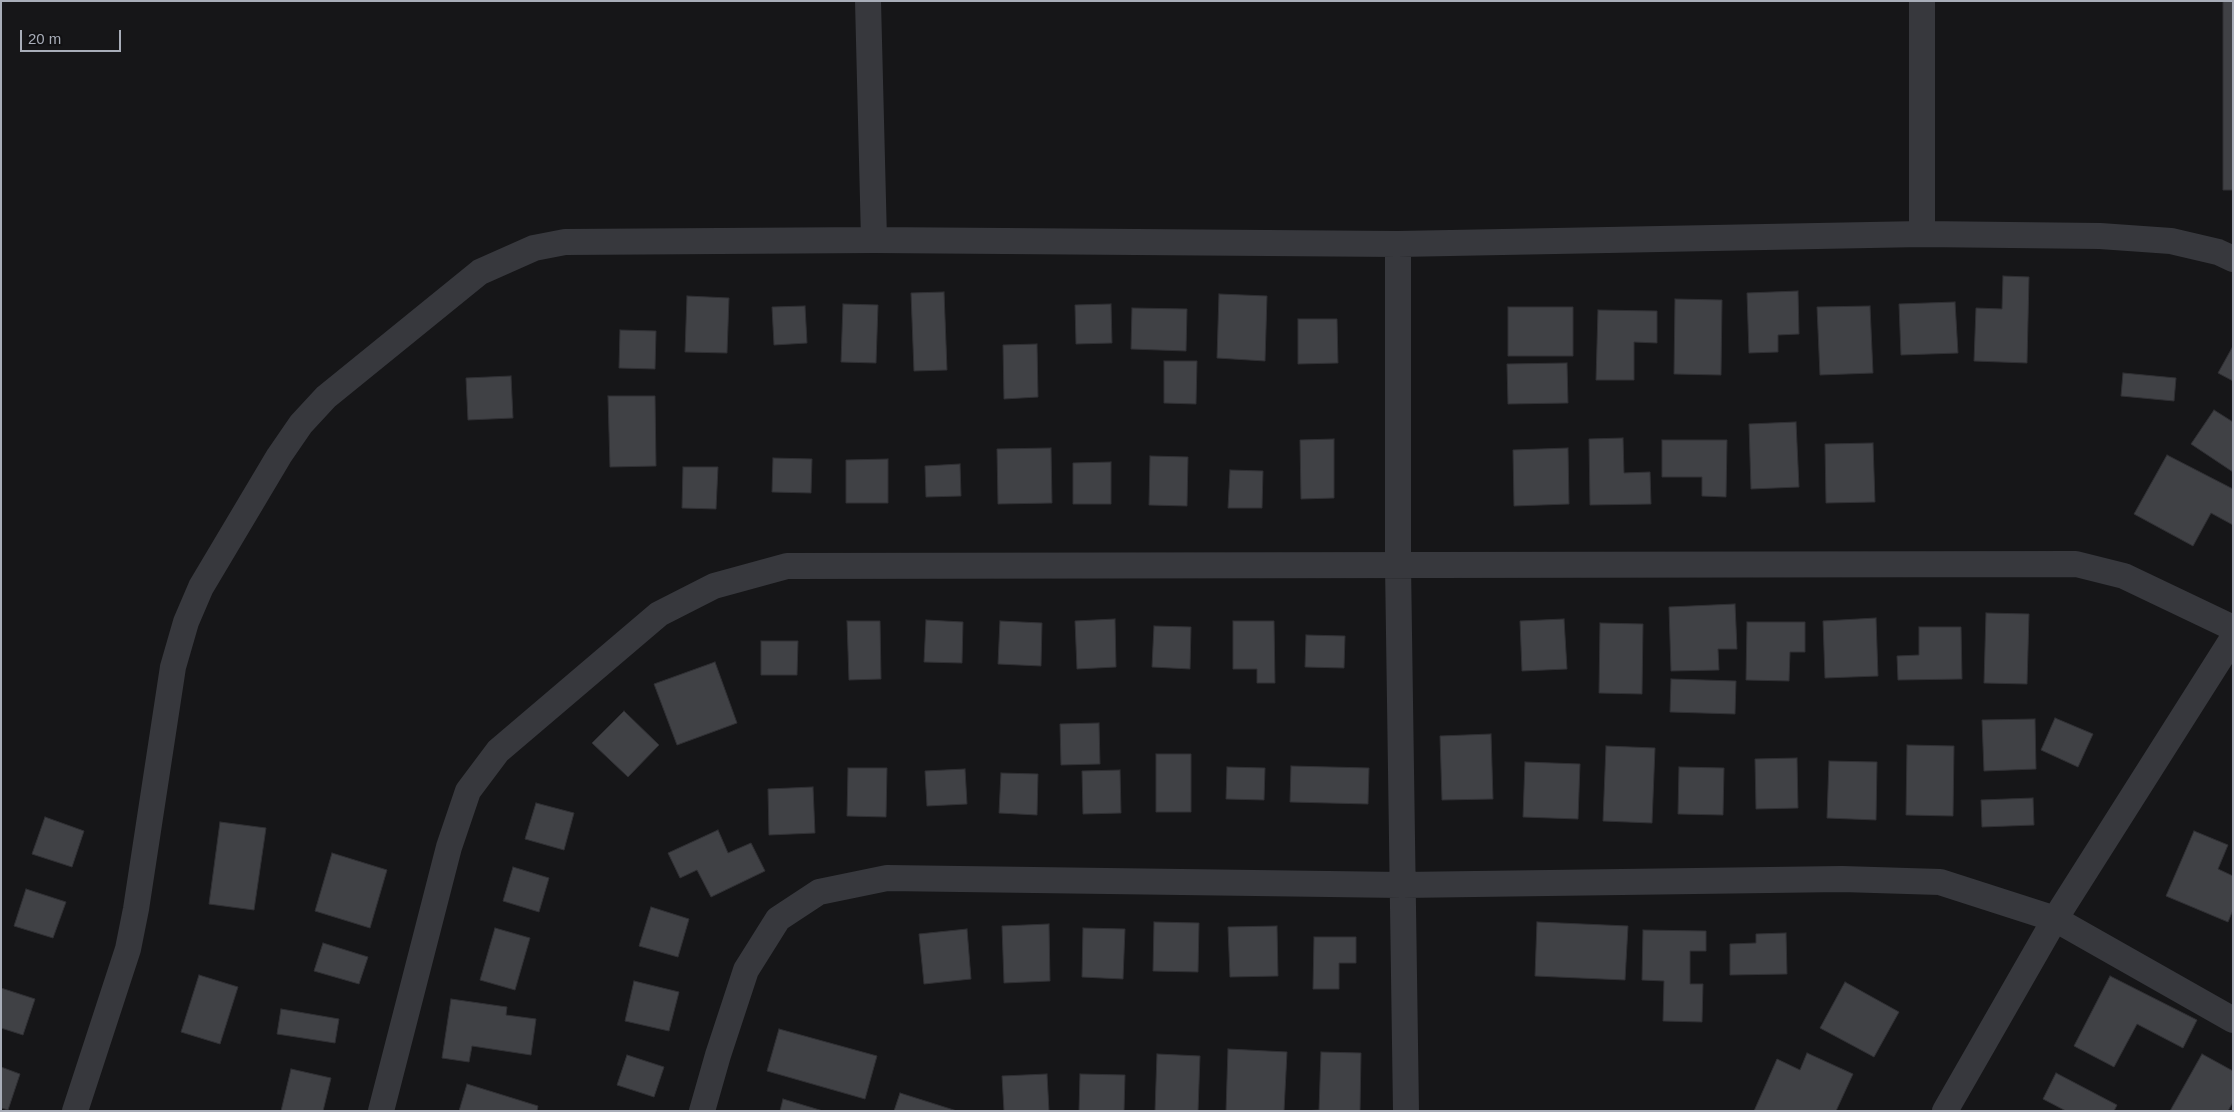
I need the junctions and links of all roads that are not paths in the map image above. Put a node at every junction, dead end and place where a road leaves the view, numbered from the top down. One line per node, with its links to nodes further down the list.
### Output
1 (868, 1): 4 (street)
2 (1922, 1): 3 (street)
3 (1922, 234): 5 (street); 6 (street)
4 (874, 240): 5 (street); 13 (street)
5 (1398, 244): 7 (street)
6 (2233, 259)
7 (1398, 565): 8 (street); 10 (street); 14 (street)
8 (2233, 628)
9 (2233, 638): 11 (street)
10 (1402, 885): 11 (street); 15 (street); 16 (street)
11 (2055, 919): 12 (street); 17 (street)
12 (2233, 1020)
13 (75, 1111)
14 (381, 1111)
15 (702, 1111)
16 (1406, 1111)
17 (1945, 1111)

